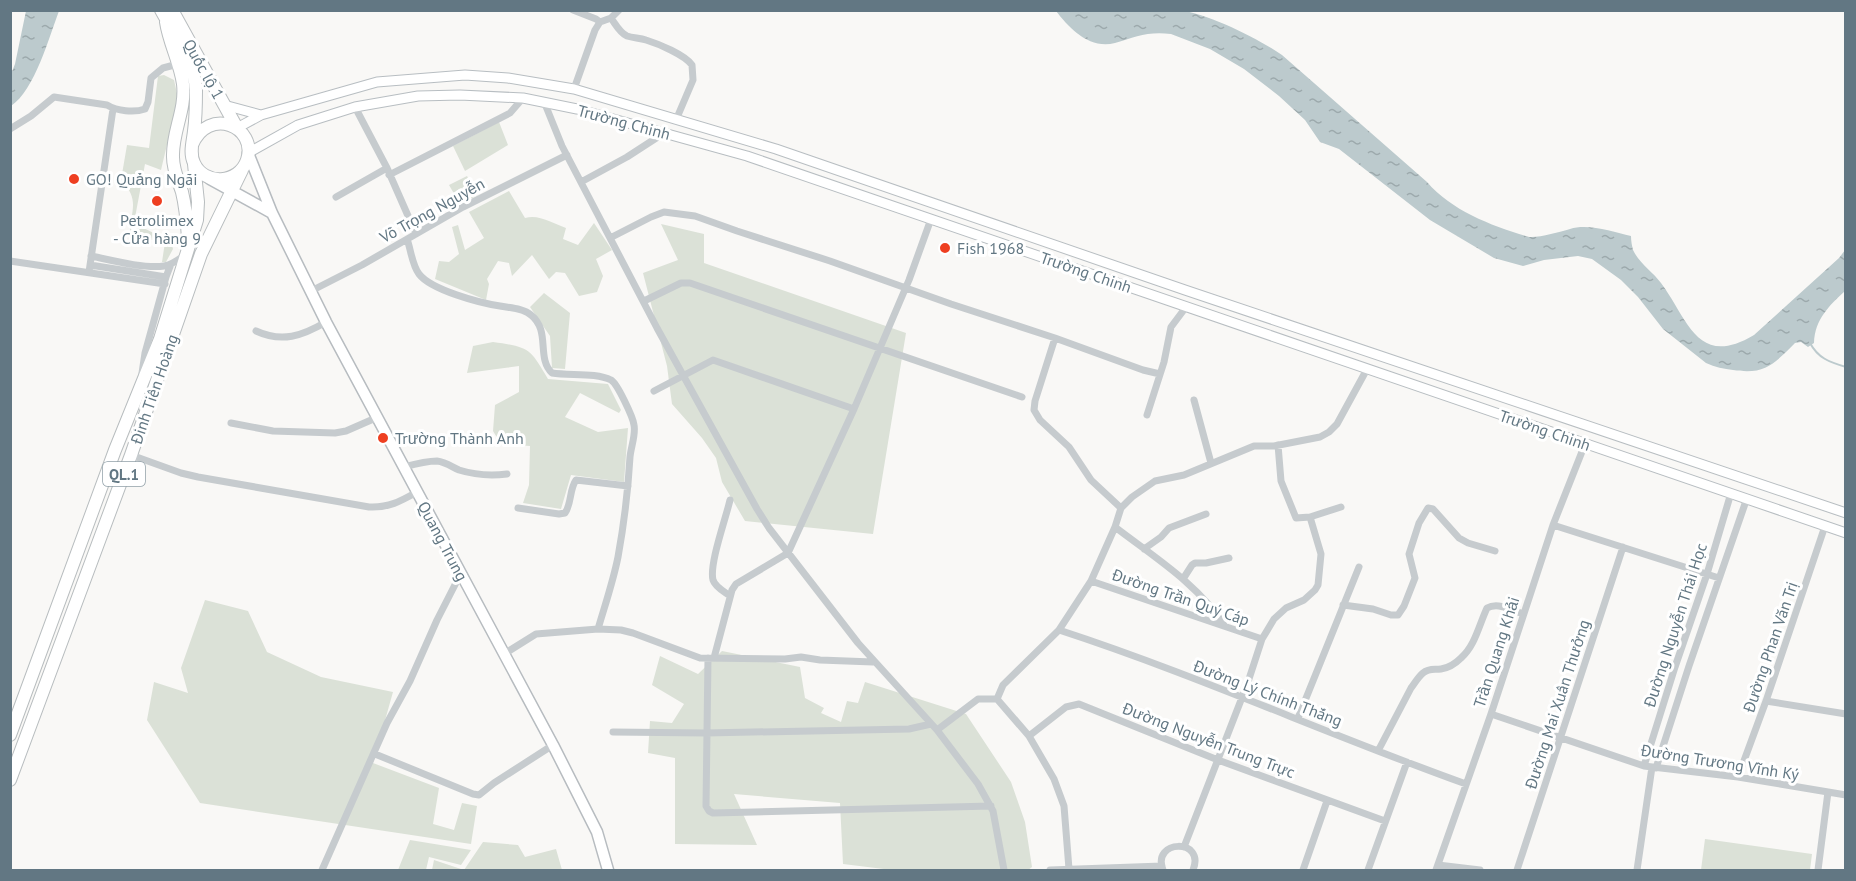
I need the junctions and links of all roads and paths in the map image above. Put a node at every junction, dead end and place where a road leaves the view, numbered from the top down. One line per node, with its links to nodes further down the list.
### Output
1 (573, 10): 5 (street)
2 (618, 10): 4 (street)
3 (166, 13): 6 (highway); 12 (highway, Quốc lộ 1); 20 (highway, Quốc lộ 1 / QL.1)
4 (611, 18): 5 (street); 16 (street)
5 (600, 22): 9 (street)
6 (178, 64): 14 (street); 36 (highway)
7 (548, 85): 8 (street, Trường Chinh); 9 (street, Trường Chinh); 11 (street)
8 (348, 89): 13 (street); 15 (street, Trường Chinh)
9 (574, 89): 16 (street, Trường Chinh)
10 (523, 98): 11 (street, Trường Chinh); 13 (street, Trường Chinh); 25 (street)
11 (545, 104): 19 (street, Trường Chinh); 22 (street)
12 (224, 105): 15 (street); 17 (highway, Quốc lộ 1)
13 (355, 107): 21 (street, Trường Chinh); 25 (street)
14 (113, 109): 18 (street); 37 (street)
15 (261, 115): 17 (street, Trường Chinh)
16 (676, 120): 30 (street, Trường Chinh)
17 (237, 128): 20 (highway); 21 (highway)
18 (10, 129)
19 (664, 133): 27 (street); 32 (street, Trường Chinh)
20 (192, 145): 23 (highway, QL.1)
21 (248, 153): 24 (highway, QL.1); 31 (main road, Quang Trung)
22 (567, 155): 27 (street); 33 (street, Võ Trọng Nguyễn)
23 (194, 164): 26 (highway); 36 (highway, Đinh Tiên Hoàng / QL.1)
24 (242, 170): 26 (highway); 28 (highway, Đinh Tiên Hoàng / QL.1)
25 (388, 171): 29 (street); 33 (street)
26 (207, 177): 28 (main road)
27 (581, 182): 34 (street)
28 (231, 191): 31 (main road); 65 (highway, Đinh Tiên Hoàng / QL.1)
29 (336, 197)
30 (936, 204): 32 (street); 43 (street, Trường Chinh)
31 (272, 213): 44 (main road, Quang Trung)
32 (931, 219): 42 (street); 46 (street, Trường Chinh)
33 (416, 234): 35 (street, Võ Trọng Nguyễn)
34 (610, 238): 42 (street); 45 (street)
35 (407, 239): 44 (street, Võ Trọng Nguyễn); 69 (street)
36 (187, 253): 39 (street); 54 (highway, Đinh Tiên Hoàng / QL.1)
37 (91, 256): 39 (street); 40 (street)
38 (10, 261): 40 (street)
39 (171, 264): 41 (street)
40 (89, 269): 41 (street)
41 (166, 280): 54 (street)
42 (905, 288): 49 (street); 50 (street)
43 (1185, 290): 46 (street); 62 (street, Trường Chinh)
44 (311, 291): 47 (main road, Quang Trung)
45 (644, 301): 50 (street); 53 (street)
46 (1183, 306): 51 (street, Trường Chinh); 52 (street)
47 (326, 322): 48 (street); 60 (main road, Quang Trung)
48 (255, 331)
49 (1055, 338): 52 (street); 76 (street)
50 (880, 348): 56 (street); 58 (street)
51 (1367, 369): 63 (street, Trường Chinh); 64 (street)
52 (1160, 374): 59 (street)
53 (683, 375): 55 (street); 58 (street); 87 (street)
54 (139, 391): 114 (highway, Đinh Tiên Hoàng / QL.1)
55 (654, 391)
56 (1022, 397)
57 (1194, 400): 66 (street)
58 (854, 409): 87 (street)
59 (1147, 415)
60 (378, 417): 61 (street); 67 (main road, Quang Trung)
61 (231, 423)
62 (1584, 425): 63 (street); 77 (street, Trường Chinh)
63 (1581, 442): 71 (street, Trường Chinh); 80 (street, Trần Quang Khải)
64 (1278, 445): 66 (street); 79 (street)
65 (131, 455): 70 (street); 124 (highway, Đinh Tiên Hoàng / QL.1)
66 (1210, 463): 76 (street)
67 (404, 466): 68 (street); 70 (main road, Quang Trung)
68 (507, 474)
69 (628, 486): 75 (street); 99 (street)
70 (417, 492): 90 (main road, Quang Trung)
71 (1731, 493): 72 (street, Trường Chinh); 91 (street, Đường Nguyễn Thái Học)
72 (1747, 498): 81 (street, Trường Chinh); 92 (street, Đường Nguyễn Thái Học)
73 (730, 500): 95 (street)
74 (1341, 507): 79 (street)
75 (518, 508)
76 (1121, 508): 82 (street)
77 (1845, 513)
78 (1206, 514): 85 (street)
79 (1310, 517): 101 (street)
80 (1553, 525): 84 (street); 97 (street, Trần Quang Khải)
81 (1825, 526): 83 (street, Trường Chinh); 107 (street, Đường Phan Văn Trị)
82 (1115, 527): 85 (street); 94 (street)
83 (1845, 533)
84 (1623, 547): 91 (street); 116 (street, Đường Mai Xuân Thưởng)
85 (1144, 549): 93 (street)
86 (1494, 550): 96 (street)
87 (788, 553): 95 (street); 104 (street)
88 (1229, 558): 93 (street)
89 (1359, 567): 96 (street)
90 (460, 573): 102 (main road, Quang Trung); 119 (street)
91 (1707, 574): 92 (street); 122 (street, Đường Nguyễn Thái Học)
92 (1719, 578): 122 (street, Đường Nguyễn Thái Học)
93 (1183, 579): 98 (street)
94 (1091, 581): 98 (street, Đường Trần Quý Cáp); 100 (street)
95 (730, 596): 103 (street)
96 (1343, 605): 110 (street)
97 (1523, 614): 108 (street, Trần Quang Khải); 118 (street)
98 (1224, 626): 101 (street, Đường Trần Quý Cáp)
99 (598, 629): 102 (street); 103 (street)
100 (1059, 630): 105 (street, Đường Lý Chính Thắng); 106 (street)
101 (1262, 639): 105 (street)
102 (504, 654): 117 (main road, Quang Trung)
103 (711, 658): 104 (street); 113 (street)
104 (873, 662): 111 (street)
105 (1241, 697): 110 (street, Đường Lý Chính Thắng); 120 (street)
106 (997, 699): 111 (street); 115 (street)
107 (1766, 701): 109 (street); 123 (street, Đường Phan Văn Trị)
108 (1491, 714): 116 (street, Đường Trương Vĩnh Ký); 125 (street, Trần Quang Khải)
109 (1845, 714)
110 (1298, 718): 118 (street, Đường Lý Chính Thắng)
111 (934, 727): 113 (street); 129 (street)
112 (613, 732): 113 (street)
113 (706, 733): 129 (street)
114 (10, 735)
115 (1029, 736): 120 (street, Đường Nguyễn Trung Trực); 134 (street)
116 (1560, 737): 122 (street, Đường Trương Vĩnh Ký); 143 (street, Đường Mai Xuân Thưởng)
117 (553, 745): 119 (street); 136 (main road, Quang Trung)
118 (1378, 751): 121 (street, Đường Lý Chính Thắng)
119 (375, 754): 135 (street)
120 (1218, 760): 128 (street, Đường Nguyễn Trung Trực); 131 (street)
121 (1407, 762): 125 (street, Đường Lý Chính Thắng); 130 (street)
122 (1651, 767): 123 (street, Đường Trương Vĩnh Ký); 144 (street, Đường Nguyễn Thái Học)
123 (1738, 777): 126 (street, Đường Trương Vĩnh Ký)
124 (10, 780)
125 (1466, 784): 133 (street, Trần Quang Khải)
126 (1828, 792): 127 (street, Đường Trương Vĩnh Ký); 145 (street)
127 (1845, 795)
128 (1327, 801): 130 (street, Đường Nguyễn Trung Trực); 140 (street)
129 (991, 806): 137 (street)
130 (1385, 821): 141 (street)
131 (1184, 847): 132 (street); 139 (street)
132 (1163, 868): 134 (street)
133 (1437, 868): 142 (street)
134 (1069, 869): 138 (street)
135 (322, 870)
136 (608, 870)
137 (1004, 870)
138 (1050, 870)
139 (1193, 870)
140 (1303, 870)
141 (1368, 870)
142 (1480, 870)
143 (1517, 870)
144 (1637, 870)
145 (1818, 870)

